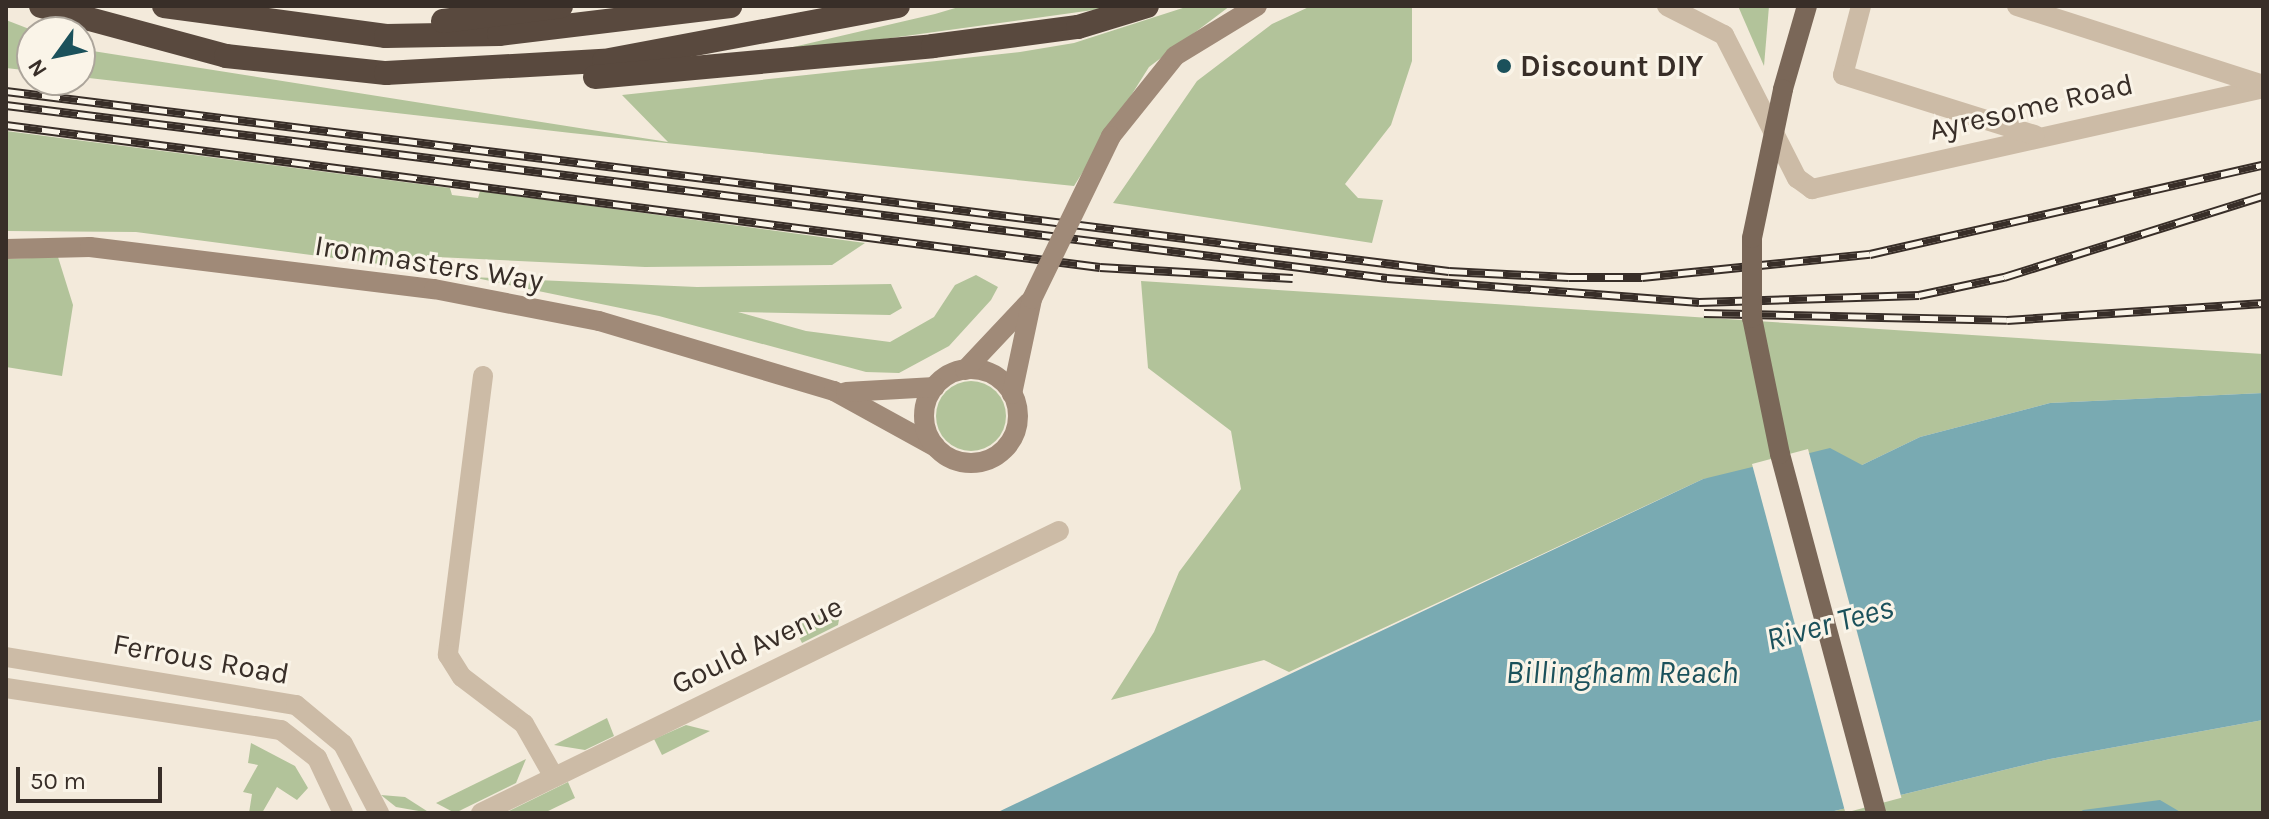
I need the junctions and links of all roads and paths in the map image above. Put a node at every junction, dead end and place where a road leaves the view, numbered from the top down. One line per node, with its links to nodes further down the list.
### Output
1 (41, 6): 15 (highway)
2 (164, 6): 13 (highway)
3 (561, 6): 13 (highway)
4 (730, 6): 13 (highway)
5 (898, 6): 15 (highway)
6 (1147, 6): 15 (highway)
7 (1257, 6): 19 (street, Ironmasters Way, bridge)
8 (1667, 6): 17 (street, Ayresome Road)
9 (1793, 6): 14 (main road)
10 (1807, 6): 14 (main road)
11 (1861, 6): 17 (street)
12 (2017, 6): 16 (street)
13 (305, 31)
14 (1793, 57): 33 (main road, bridge)
15 (474, 72)
16 (2263, 86): 17 (street, Ayresome Road)
17 (2035, 136)
18 (6, 249): 23 (street, Ironmasters Way)
19 (1032, 299): 20 (street, Ironmasters Way); 24 (street, Ironmasters Way)
20 (965, 370): 22 (street, Ironmasters Way); 24 (street)
21 (483, 376): 29 (street)
22 (935, 387): 23 (street, Ironmasters Way); 25 (street)
23 (834, 391): 25 (street, Ironmasters Way)
24 (1012, 394): 25 (street, Ironmasters Way)
25 (936, 447)
26 (1059, 531): 29 (street, Gould Avenue)
27 (6, 657): 31 (street, Ferrous Road)
28 (6, 688): 30 (street, Ferrous Road)
29 (554, 777): 32 (street, Gould Avenue)
30 (343, 813)
31 (379, 813)
32 (481, 813)
33 (1876, 813)

